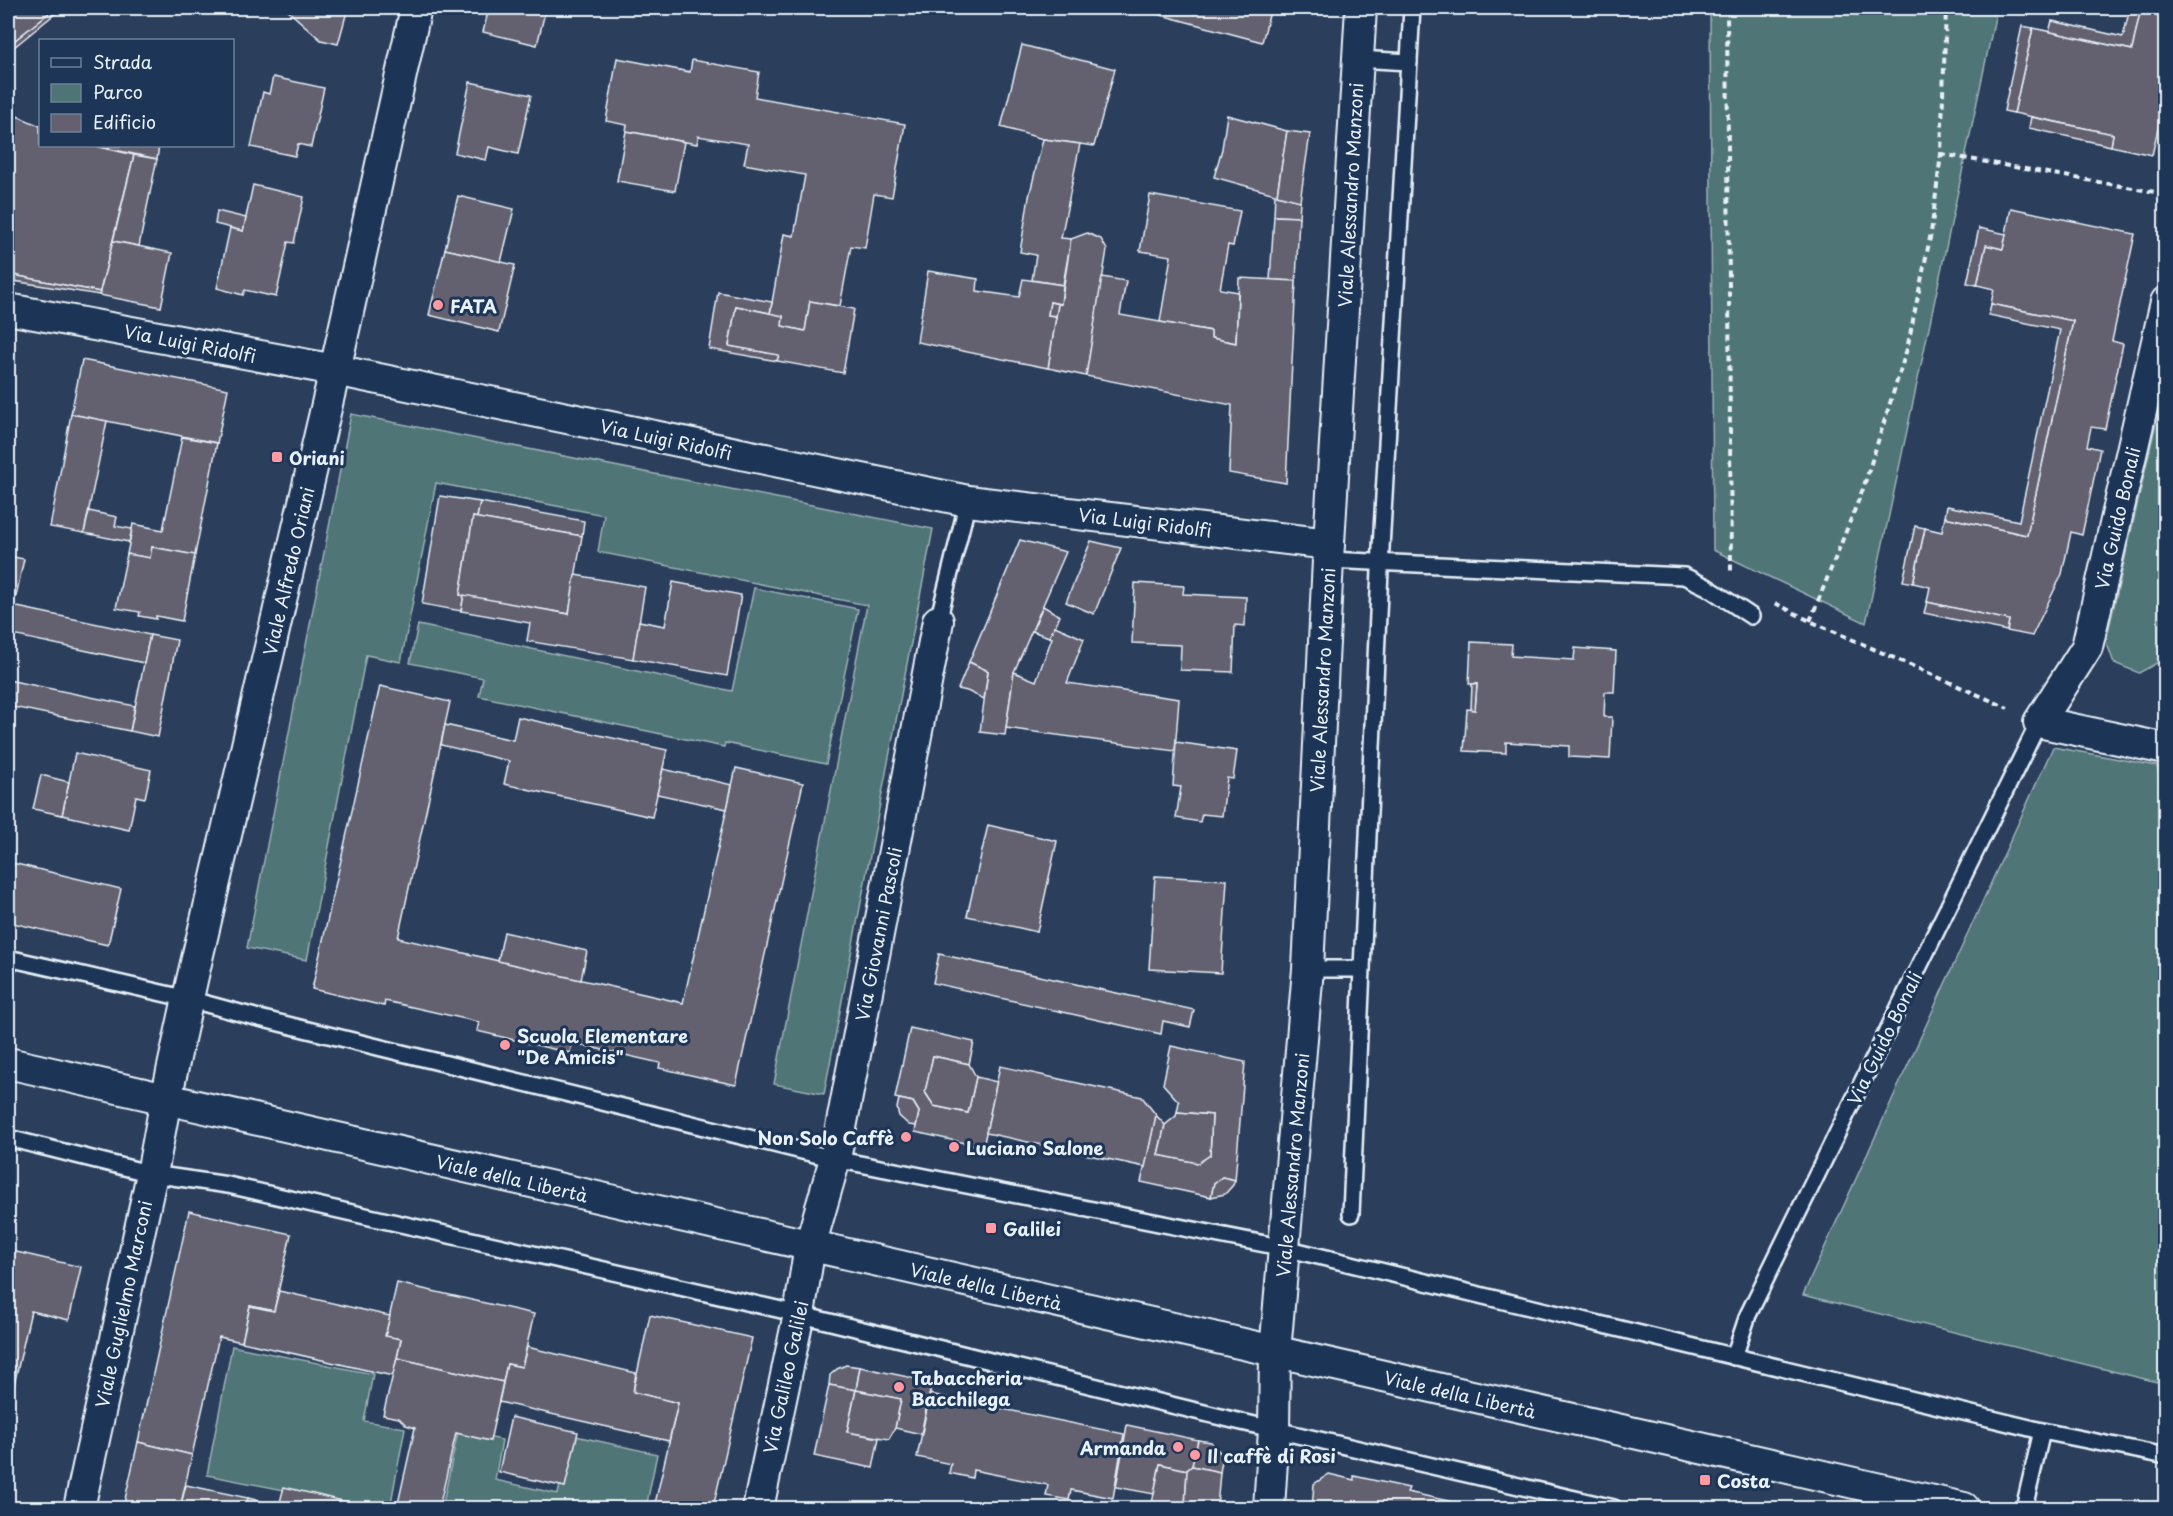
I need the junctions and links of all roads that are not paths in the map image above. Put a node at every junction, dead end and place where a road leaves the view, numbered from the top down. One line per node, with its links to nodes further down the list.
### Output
1 (416, 8): 8 (street, Viale Alfredo Oriani)
2 (1361, 8): 4 (street, Viale Alessandro Manzoni)
3 (1412, 8): 5 (lane)
4 (1358, 59): 5 (lane); 10 (street, Viale Alessandro Manzoni)
5 (1409, 62): 11 (lane)
6 (2166, 302): 14 (street, Via Guido Bonali)
7 (8, 309): 8 (street, Via Luigi Ridolfi)
8 (334, 370): 9 (street, Via Luigi Ridolfi); 19 (street, Viale Alfredo Oriani)
9 (968, 501): 10 (street, Via Luigi Ridolfi); 13 (lane)
10 (1329, 552): 11 (lane); 17 (street, Viale Alessandro Manzoni)
11 (1381, 562): 12 (lane); 18 (lane)
12 (1751, 616)
13 (938, 621): 23 (street, Via Giovanni Pascoli)
14 (2039, 722): 15 (street); 30 (lane, Via Guido Bonali)
15 (2166, 749)
16 (8, 958): 19 (lane)
17 (1308, 969): 18 (lane); 27 (street, Viale Alessandro Manzoni)
18 (1362, 969): 25 (lane)
19 (188, 999): 21 (street, Viale Alfredo Oriani); 23 (lane)
20 (8, 1063): 21 (street, Viale della Libertà)
21 (166, 1099): 24 (street, Viale Guglielmo Marconi); 26 (street, Viale della Libertà)
22 (8, 1138): 24 (lane)
23 (835, 1159): 26 (street, Via Giovanni Pascoli); 27 (lane)
24 (153, 1174): 28 (lane); 34 (street, Viale Guglielmo Marconi)
25 (1351, 1214)
26 (810, 1246): 28 (street, Via Galileo Galilei); 29 (street, Viale della Libertà)
27 (1285, 1248): 29 (street, Viale Alessandro Manzoni); 30 (lane)
28 (800, 1314): 31 (lane); 35 (street, Via Galileo Galilei)
29 (1275, 1352): 31 (street, Viale Alessandro Manzoni); 38 (street, Viale della Libertà)
30 (1734, 1357): 32 (lane)
31 (1275, 1430): 36 (street, Viale Alessandro Manzoni); 37 (lane)
32 (2042, 1431): 33 (lane); 39 (lane)
33 (2166, 1456)
34 (79, 1509)
35 (758, 1509)
36 (1269, 1509)
37 (1614, 1509)
38 (1964, 1509)
39 (2024, 1509)

